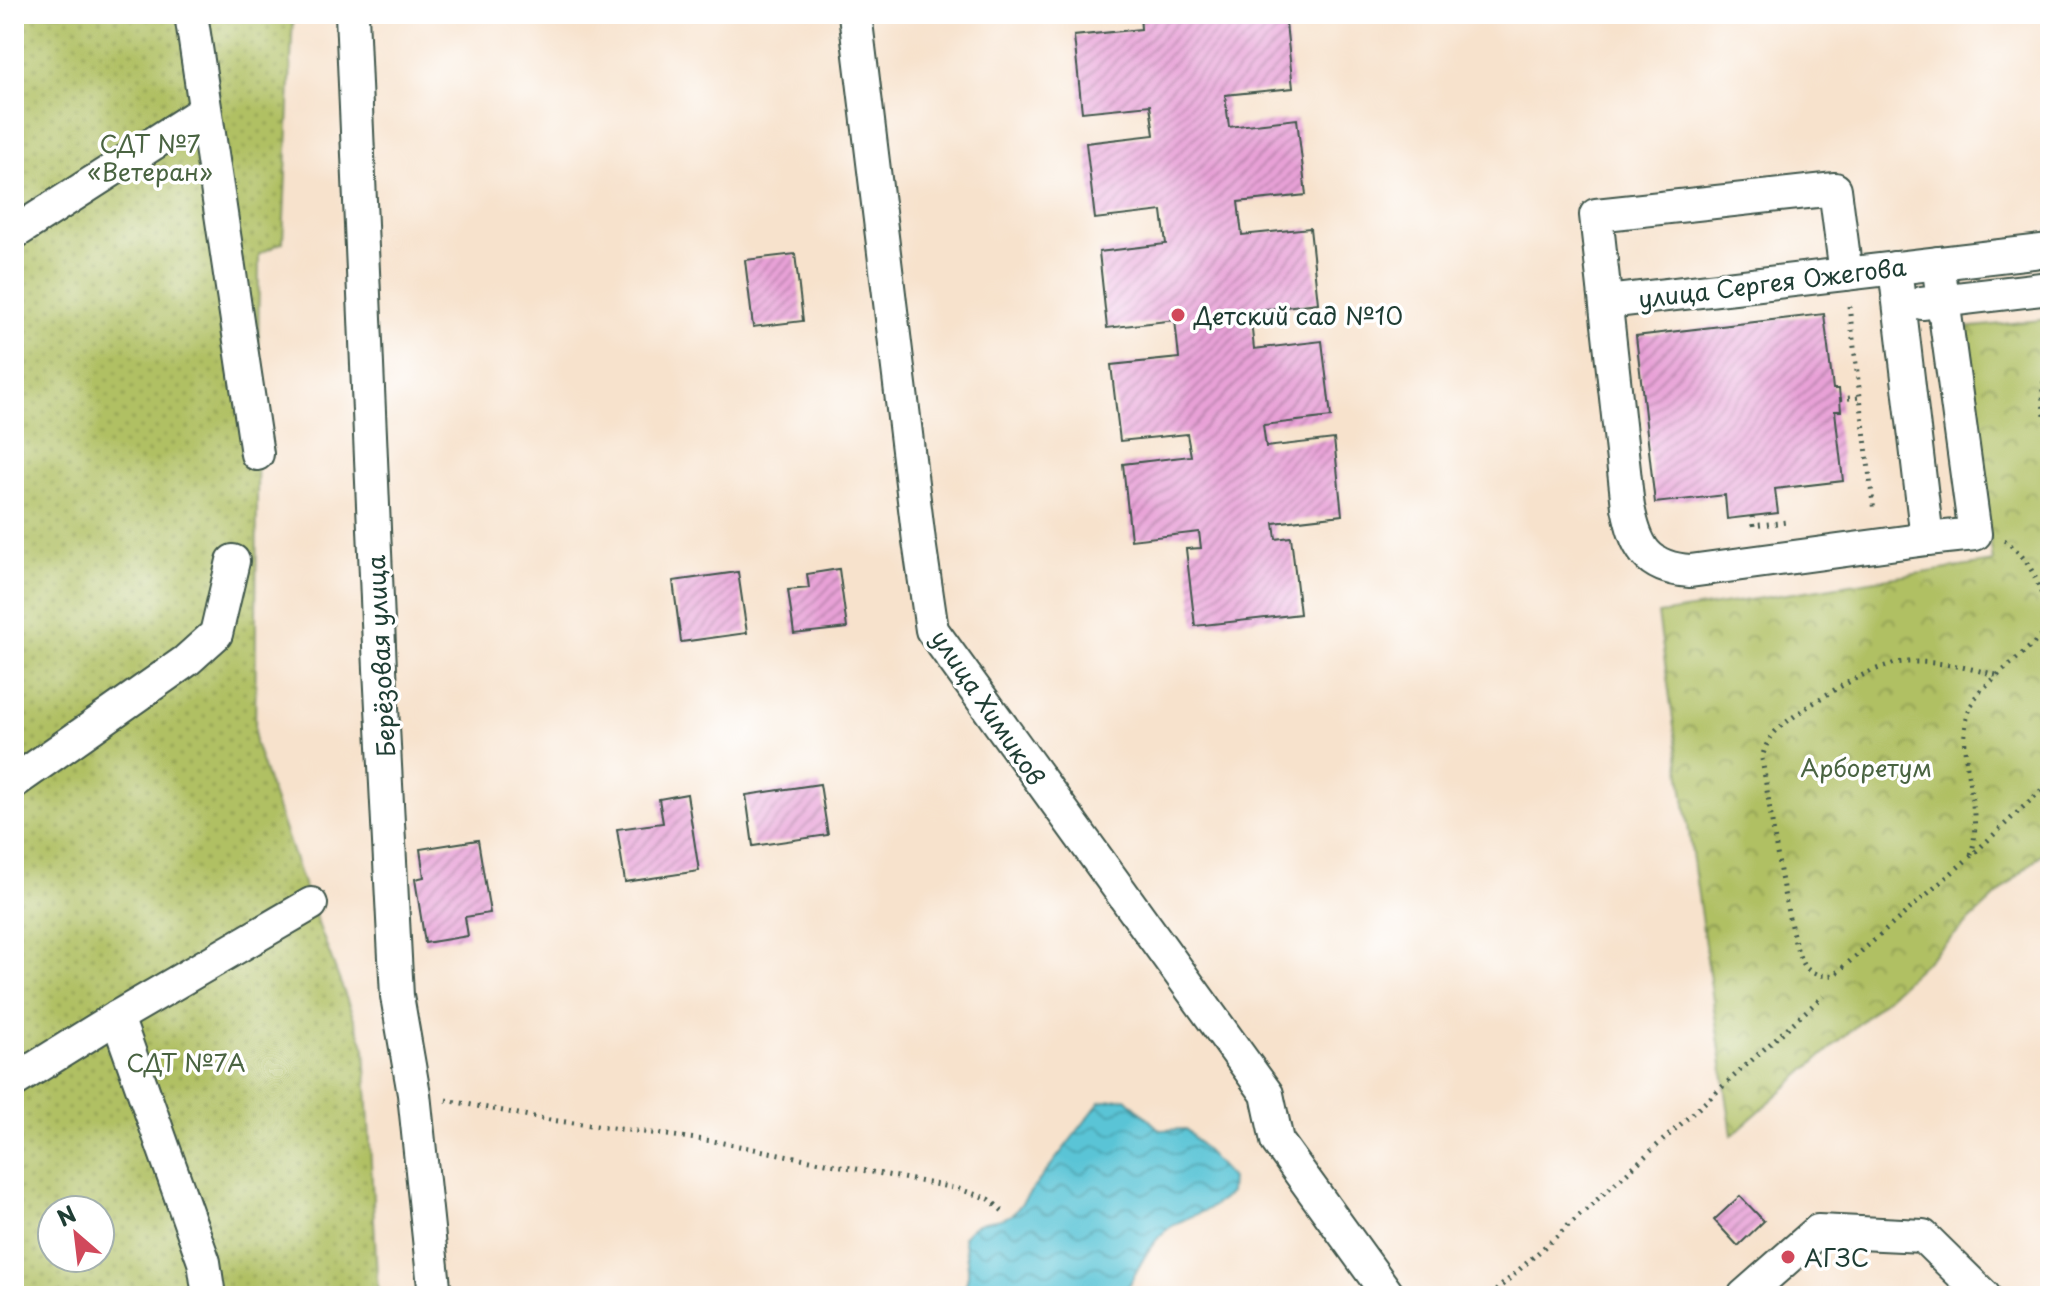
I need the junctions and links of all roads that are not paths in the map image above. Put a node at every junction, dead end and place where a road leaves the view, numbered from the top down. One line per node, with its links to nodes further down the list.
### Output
1 (191, 14): 4 (street)
2 (352, 14): 22 (street, Берёзовая улица)
3 (855, 14): 23 (street, улица Химиков)
4 (204, 111): 5 (street); 14 (street)
5 (14, 233)
6 (2050, 250): 7 (street, улица Сергея Ожегова)
7 (1938, 263): 8 (street, улица Сергея Ожегова); 11 (street, улица Сергея Ожегова)
8 (1895, 268): 9 (street, улица Сергея Ожегова); 13 (street)
9 (1846, 274): 12 (street, улица Сергея Ожегова); 12 (street)
10 (2050, 288): 11 (street)
11 (1944, 301): 13 (street); 15 (street, улица Сергея Ожегова)
12 (1607, 302): 15 (street)
13 (1900, 306): 15 (street)
14 (257, 454)
15 (1927, 539)
16 (233, 561): 17 (street)
17 (14, 782)
18 (311, 904): 19 (street)
19 (117, 1017): 20 (street); 21 (street)
20 (14, 1081)
21 (209, 1296)
22 (435, 1296)
23 (1389, 1296)
24 (1744, 1296): 25 (street)
25 (1984, 1296)

